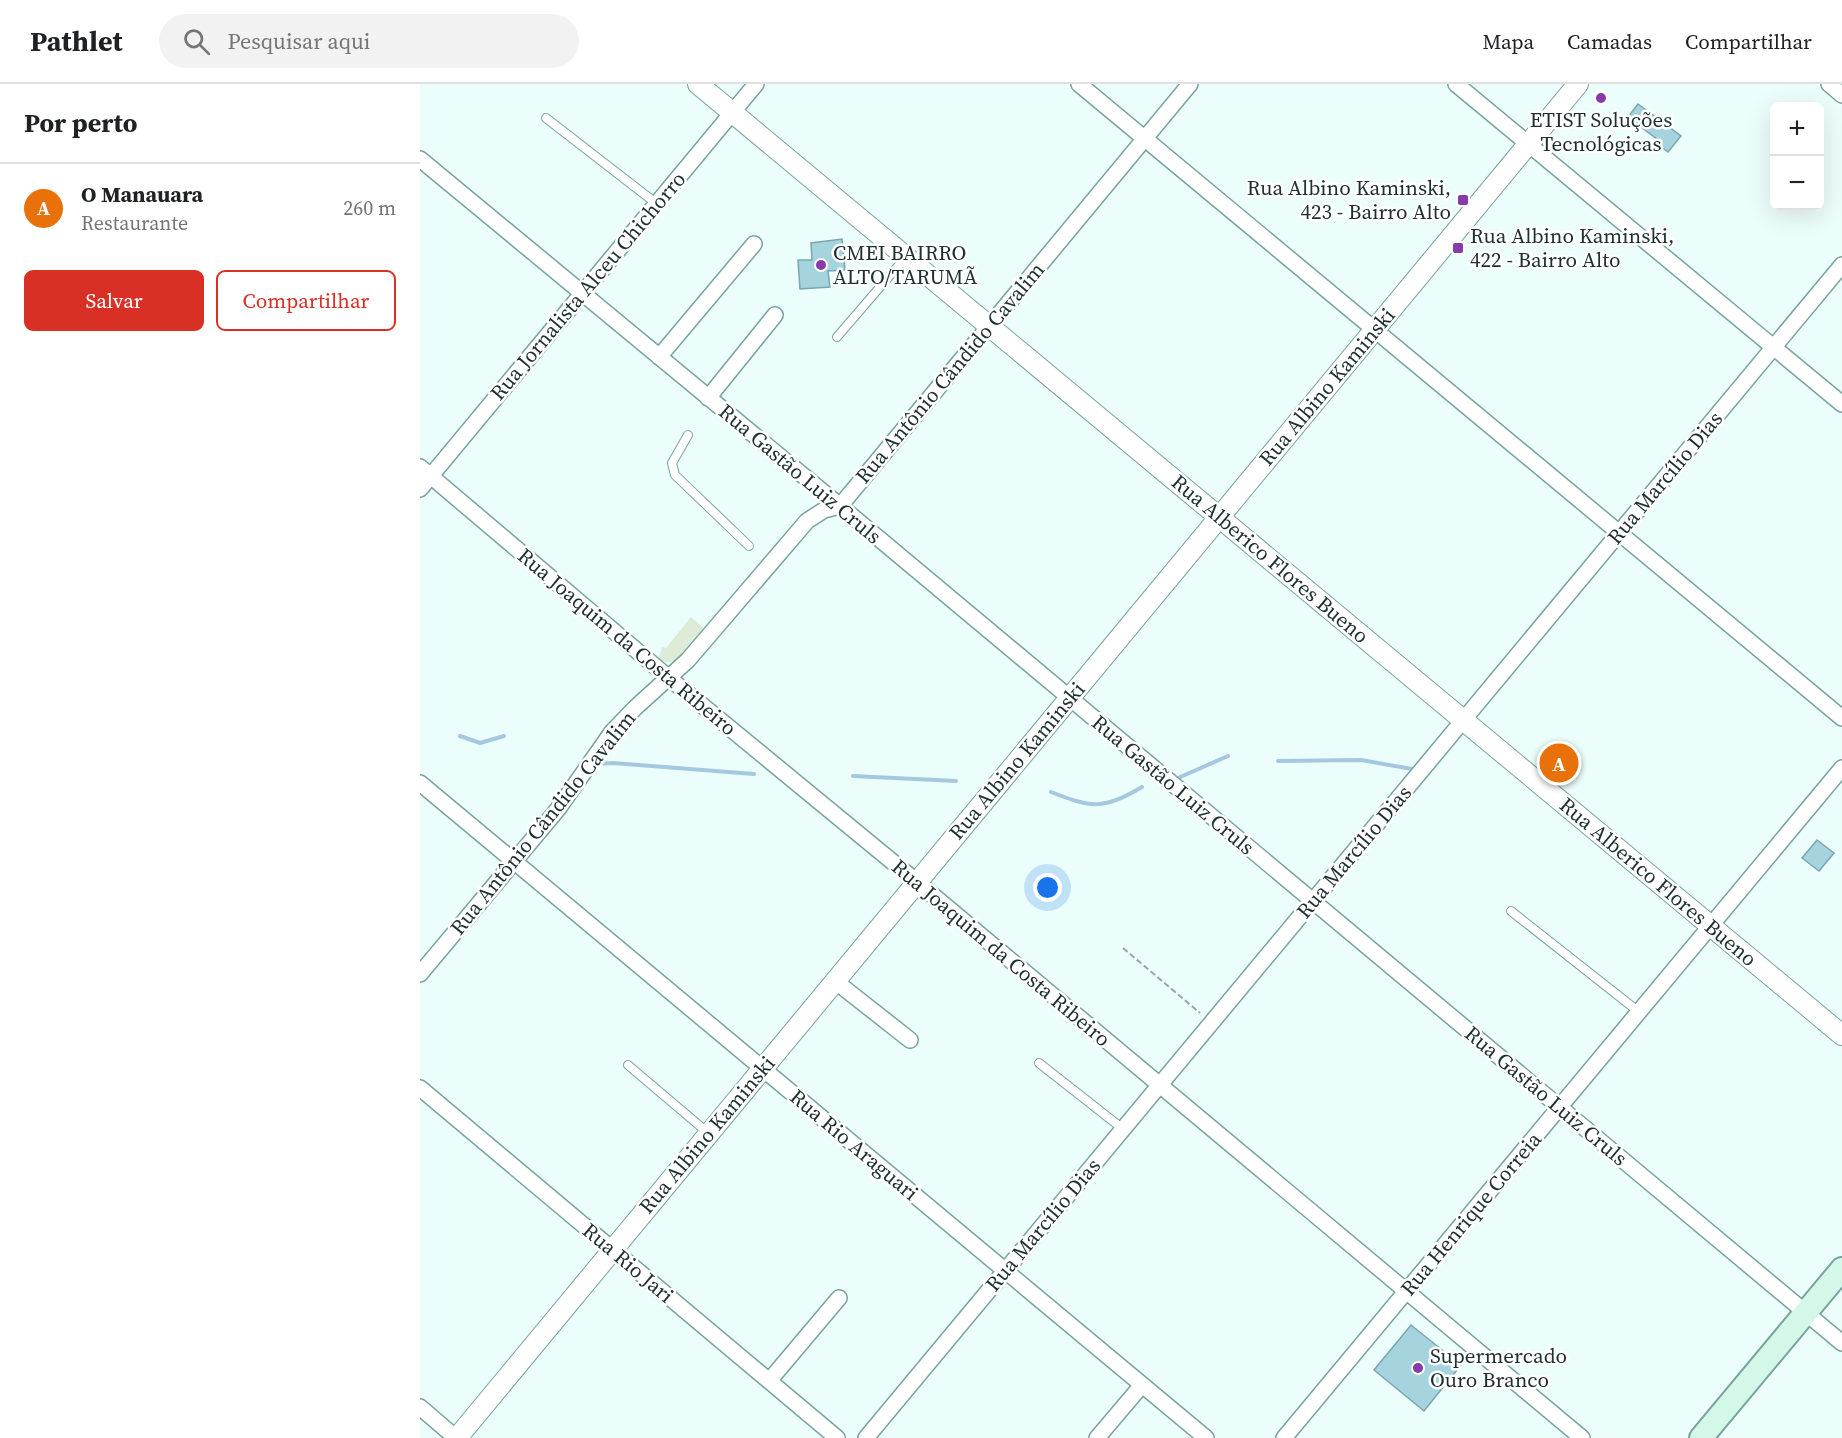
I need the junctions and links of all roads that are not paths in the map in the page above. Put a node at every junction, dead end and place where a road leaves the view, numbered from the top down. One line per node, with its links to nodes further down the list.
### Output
1 (698, 84): 9 (street, Rua Alberico Flores Bueno)
2 (756, 84): 9 (street, Rua Jornalista Alceu Chichorro)
3 (1079, 84): 11 (street)
4 (1190, 84): 11 (street, Rua Antônio Cândido Cavalim)
5 (1456, 84): 12 (street)
6 (1578, 84): 12 (street, Rua Albino Kaminski)
7 (1829, 84): 8 (street)
8 (1842, 95)
9 (732, 113): 14 (street, Rua Jornalista Alceu Chichorro); 16 (street, Rua Alberico Flores Bueno)
10 (546, 118): 14 (lane)
11 (1145, 138): 20 (street, Rua Antônio Cândido Cavalim); 21 (street)
12 (1528, 144): 21 (street, Rua Albino Kaminski); 23 (street)
13 (420, 159): 18 (street, Rua Gastão Luiz Cruls)
14 (657, 204): 18 (street, Rua Jornalista Alceu Chichorro)
15 (754, 244): 24 (street)
16 (906, 257): 20 (street, Rua Alberico Flores Bueno); 22 (lane)
17 (1842, 265): 23 (street, Rua Marcílio Dias)
18 (582, 293): 24 (street, Rua Gastão Luiz Cruls); 28 (street, Rua Jornalista Alceu Chichorro)
19 (776, 315): 25 (street)
20 (989, 326): 30 (street, Rua Antônio Cândido Cavalim); 31 (street, Rua Alberico Flores Bueno)
21 (1374, 329): 31 (street, Rua Albino Kaminski); 32 (street)
22 (837, 337)
23 (1774, 347): 26 (street); 32 (street, Rua Marcílio Dias)
24 (659, 357): 25 (street, Rua Gastão Luiz Cruls)
25 (708, 398): 30 (street, Rua Gastão Luiz Cruls)
26 (1842, 404)
27 (688, 435): 33 (lane)
28 (425, 471): 29 (street, Rua Jornalista Alceu Chichorro); 34 (street, Rua Joaquim da Costa Ribeiro)
29 (420, 489)
30 (840, 506): 34 (street, Rua Antônio Cândido Cavalim); 35 (street, Rua Gastão Luiz Cruls)
31 (1219, 517): 35 (street, Rua Albino Kaminski); 37 (street, Rua Alberico Flores Bueno)
32 (1619, 533): 36 (street); 37 (street, Rua Marcílio Dias)
33 (749, 546)
34 (669, 678): 40 (street, Rua Antônio Cândido Cavalim); 41 (street, Rua Joaquim da Costa Ribeiro)
35 (1070, 698): 41 (street, Rua Albino Kaminski); 42 (street, Rua Gastão Luiz Cruls)
36 (1842, 718)
37 (1463, 720): 42 (street, Rua Marcílio Dias); 44 (street, Rua Alberico Flores Bueno)
38 (1842, 768): 44 (street, Rua Henrique Correia)
39 (420, 783): 40 (street, Rua Rio Araguari)
40 (514, 862): 45 (street, Rua Antônio Cândido Cavalim); 52 (street, Rua Rio Araguari)
41 (917, 882): 46 (street, Rua Albino Kaminski); 53 (street, Rua Joaquim da Costa Ribeiro)
42 (1313, 901): 53 (street, Rua Marcílio Dias); 55 (street, Rua Gastão Luiz Cruls)
43 (1511, 911): 47 (lane)
44 (1711, 926): 47 (street, Rua Henrique Correia); 48 (street, Rua Alberico Flores Bueno)
45 (420, 974)
46 (835, 981): 49 (street); 52 (street, Rua Albino Kaminski)
47 (1639, 1012): 55 (street, Rua Henrique Correia)
48 (1842, 1035)
49 (910, 1040)
50 (1039, 1063): 56 (lane)
51 (628, 1065): 57 (lane)
52 (762, 1068): 57 (street, Rua Albino Kaminski); 60 (street, Rua Rio Araguari)
53 (1160, 1085): 56 (street, Rua Marcílio Dias); 61 (street, Rua Joaquim da Costa Ribeiro)
54 (420, 1088): 58 (street, Rua Rio Jari)
55 (1560, 1107): 61 (street, Rua Henrique Correia); 63 (street, Rua Gastão Luiz Cruls)
56 (1123, 1129): 60 (street, Rua Marcílio Dias)
57 (709, 1133): 58 (street, Rua Albino Kaminski)
58 (612, 1249): 65 (street, Rua Rio Jari); 68 (street, Rua Albino Kaminski)
59 (1842, 1269): 63 (main road)
60 (1005, 1271): 66 (street, Rua Rio Araguari); 70 (street, Rua Marcílio Dias)
61 (1406, 1291): 73 (street, Rua Henrique Correia); 74 (street, Rua Joaquim da Costa Ribeiro)
62 (839, 1298): 65 (street)
63 (1806, 1312): 64 (street, Rua Gastão Luiz Cruls); 75 (main road)
64 (1842, 1343)
65 (769, 1381): 69 (street, Rua Rio Jari)
66 (1142, 1385): 71 (street); 72 (street, Rua Rio Araguari)
67 (420, 1407): 68 (street)
68 (457, 1438)
69 (837, 1438)
70 (866, 1438)
71 (1097, 1438)
72 (1206, 1438)
73 (1284, 1438)
74 (1582, 1438)
75 (1701, 1438)

